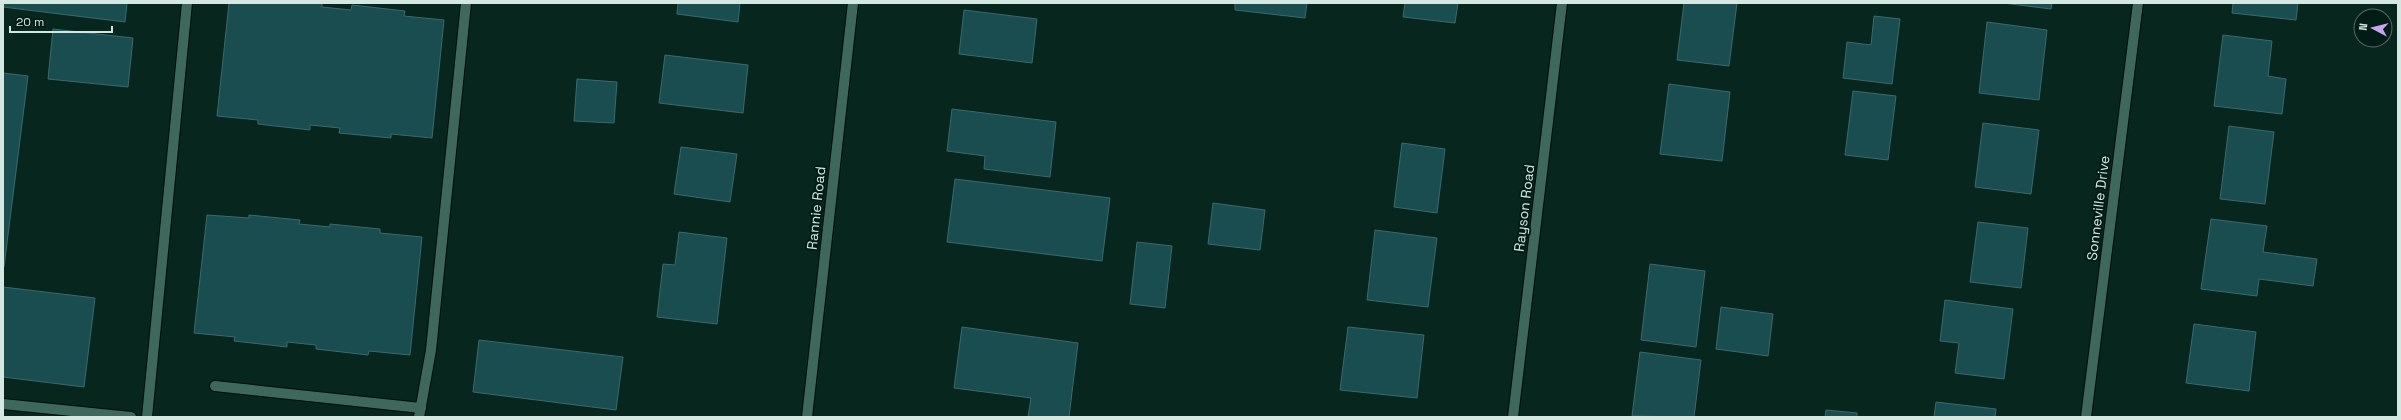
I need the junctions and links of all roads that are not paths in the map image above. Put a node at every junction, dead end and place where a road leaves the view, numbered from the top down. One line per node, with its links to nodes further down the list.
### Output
1 (187, 3): 10 (street)
2 (466, 3): 8 (street)
3 (853, 3): 11 (street, Rannie Road)
4 (1562, 3): 12 (street, Rayson Road)
5 (2138, 3): 13 (street, Sonneville Drive)
6 (215, 386): 8 (street)
7 (3, 404): 9 (street)
8 (420, 412)
9 (131, 417)
10 (147, 417)
11 (807, 417)
12 (1513, 417)
13 (2086, 417)

